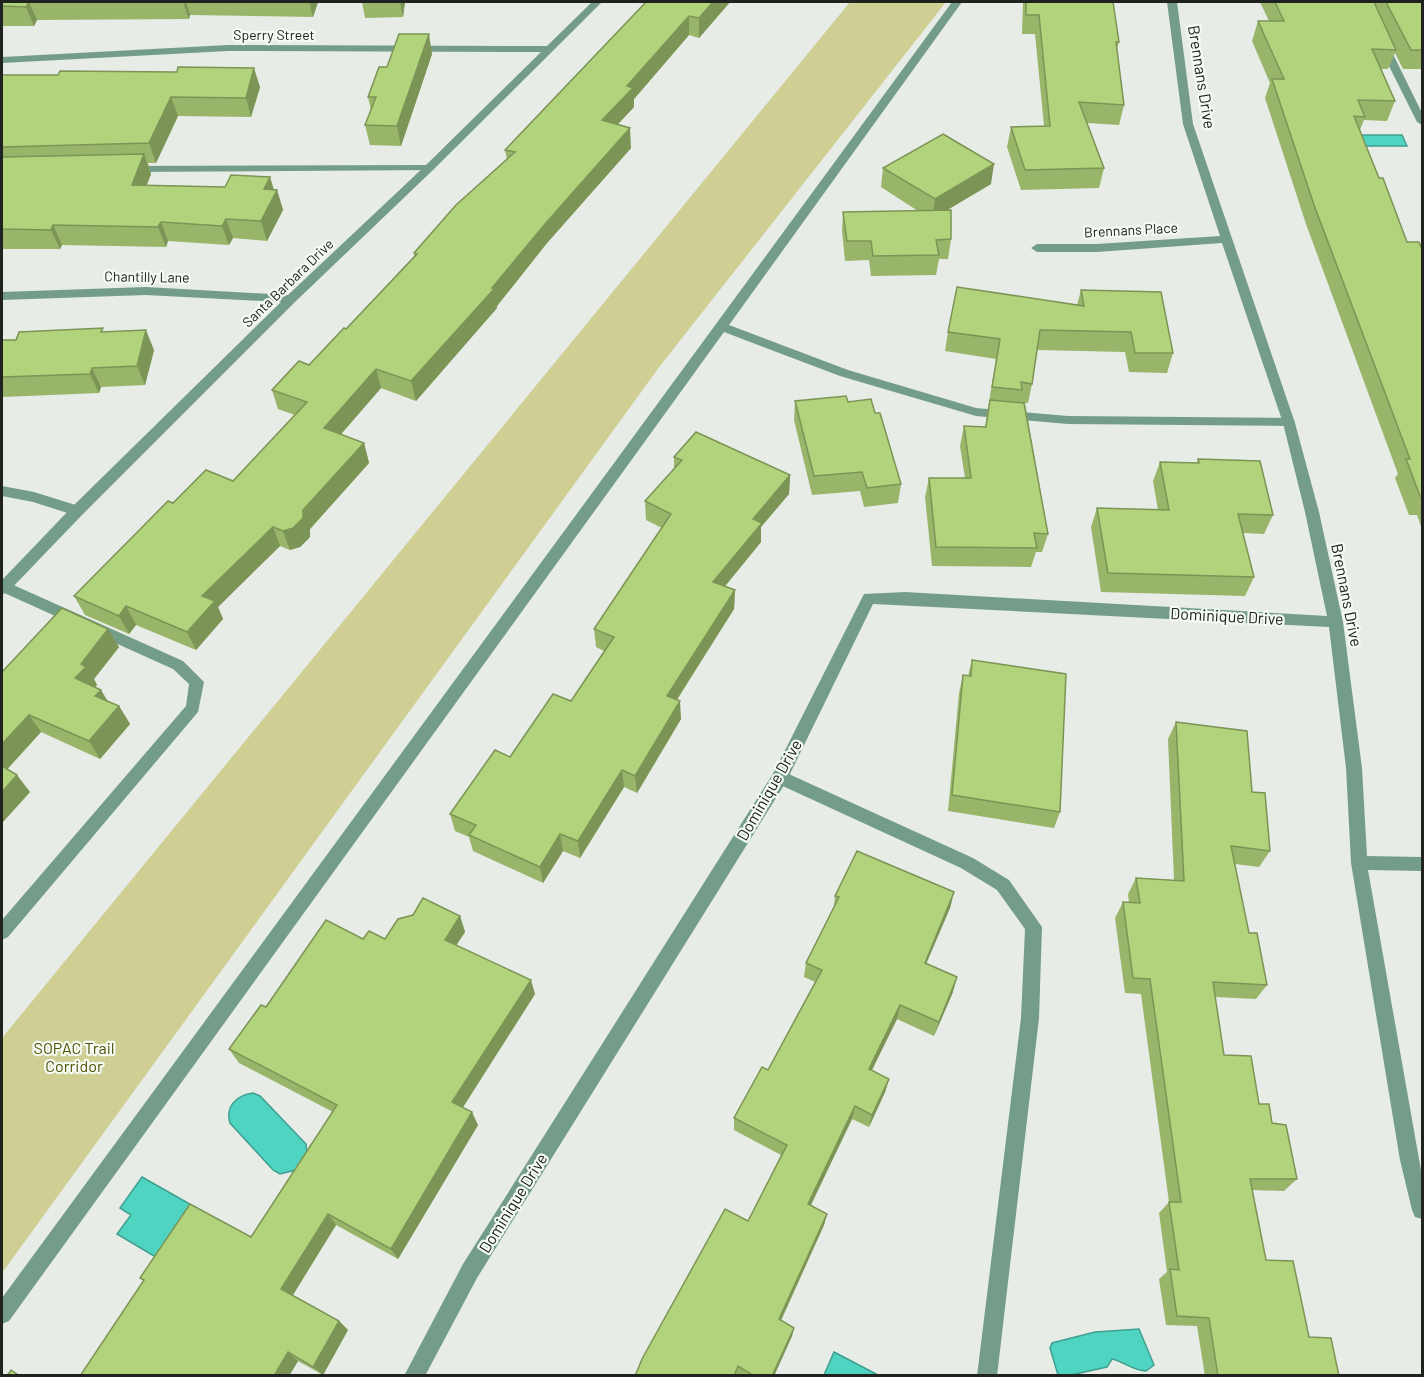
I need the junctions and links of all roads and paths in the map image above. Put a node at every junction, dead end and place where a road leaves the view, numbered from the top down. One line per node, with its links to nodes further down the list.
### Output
1 (597, 2): 5 (street, Santa Barbara Drive)
2 (957, 2): 14 (street)
3 (1172, 2): 10 (street, Brennans Drive)
4 (1377, 32): 7 (street)
5 (548, 49): 6 (street, Sperry Street); 8 (street, Santa Barbara Drive)
6 (2, 60)
7 (1422, 122)
8 (429, 168): 9 (street); 13 (street, Santa Barbara Drive)
9 (120, 169)
10 (1227, 239): 11 (street, Brennans Place); 15 (street, Brennans Drive)
11 (1037, 248)
12 (2, 296): 13 (street, Chantilly Lane)
13 (291, 299): 17 (street, Santa Barbara Drive)
14 (721, 326): 15 (street); 25 (street)
15 (1289, 423): 19 (street, Brennans Drive)
16 (2, 491): 17 (street)
17 (76, 511): 18 (street, Santa Barbara Drive)
18 (3, 588): 23 (street)
19 (1336, 622): 20 (street, Dominique Drive); 21 (street, Brennans Drive)
20 (780, 777): 26 (street, Dominique Drive); 27 (street)
21 (1359, 863): 22 (street); 24 (street, Brennans Drive)
22 (1422, 864)
23 (2, 932)
24 (1422, 1210)
25 (2, 1314)
26 (414, 1376)
27 (987, 1376)

